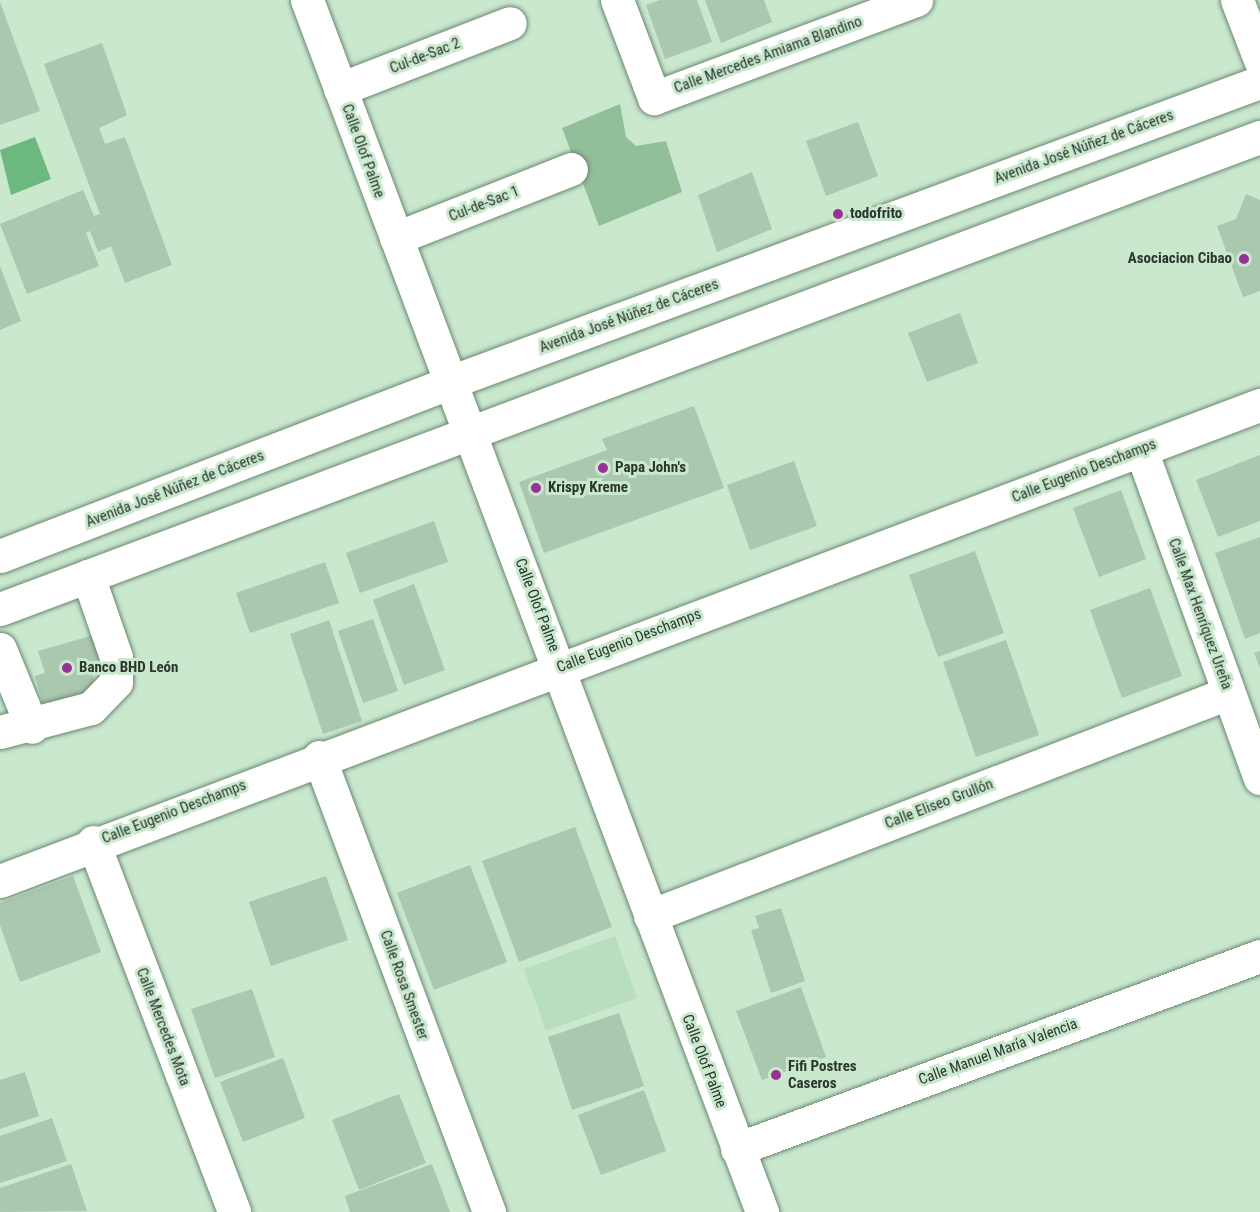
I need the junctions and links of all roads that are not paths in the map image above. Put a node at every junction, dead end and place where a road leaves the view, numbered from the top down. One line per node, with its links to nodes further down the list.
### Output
1 (307, 0): 8 (street, Calle Olof Palme)
2 (617, 0): 3 (street, Calle Mercedes Amiama Blandino)
3 (916, 0)
4 (1237, 0): 6 (street)
5 (510, 23): 8 (street, Cul-de-Sac 2)
6 (1260, 60)
7 (1260, 82): 12 (street, Avenida José Núñez de Cáceres)
8 (340, 89): 11 (street, Calle Olof Palme)
9 (1260, 136): 14 (street)
10 (571, 170): 11 (street, Cul-de-Sac 1)
11 (396, 238): 12 (street, Calle Olof Palme)
12 (453, 381): 14 (street, Calle Olof Palme); 16 (street, Avenida José Núñez de Cáceres)
13 (1260, 405): 15 (street, Calle Eugenio Deschamps)
14 (472, 432): 17 (street); 20 (street, Calle Olof Palme)
15 (1141, 450): 20 (street, Calle Eugenio Deschamps); 21 (street, Calle Max Henríquez Ureña)
16 (0, 556)
17 (88, 576): 18 (street); 22 (street)
18 (0, 609)
19 (0, 649): 22 (street)
20 (560, 668): 24 (street, Calle Eugenio Deschamps); 28 (street, Calle Olof Palme)
21 (1228, 693): 25 (street, Calle Max Henríquez Ureña); 28 (street, Calle Eliseo Grullón)
22 (32, 727): 23 (street)
23 (0, 732)
24 (320, 757): 26 (street, Calle Eugenio Deschamps); 32 (street, Calle Rosa Smester)
25 (1260, 778)
26 (93, 842): 27 (street, Calle Eugenio Deschamps); 31 (street, Calle Mercedes Mota)
27 (0, 881)
28 (650, 916): 30 (street, Calle Olof Palme)
29 (1260, 956): 30 (street, Calle Manuel María Valencia)
30 (737, 1149): 33 (street, Calle Olof Palme)
31 (234, 1212)
32 (489, 1212)
33 (762, 1212)

